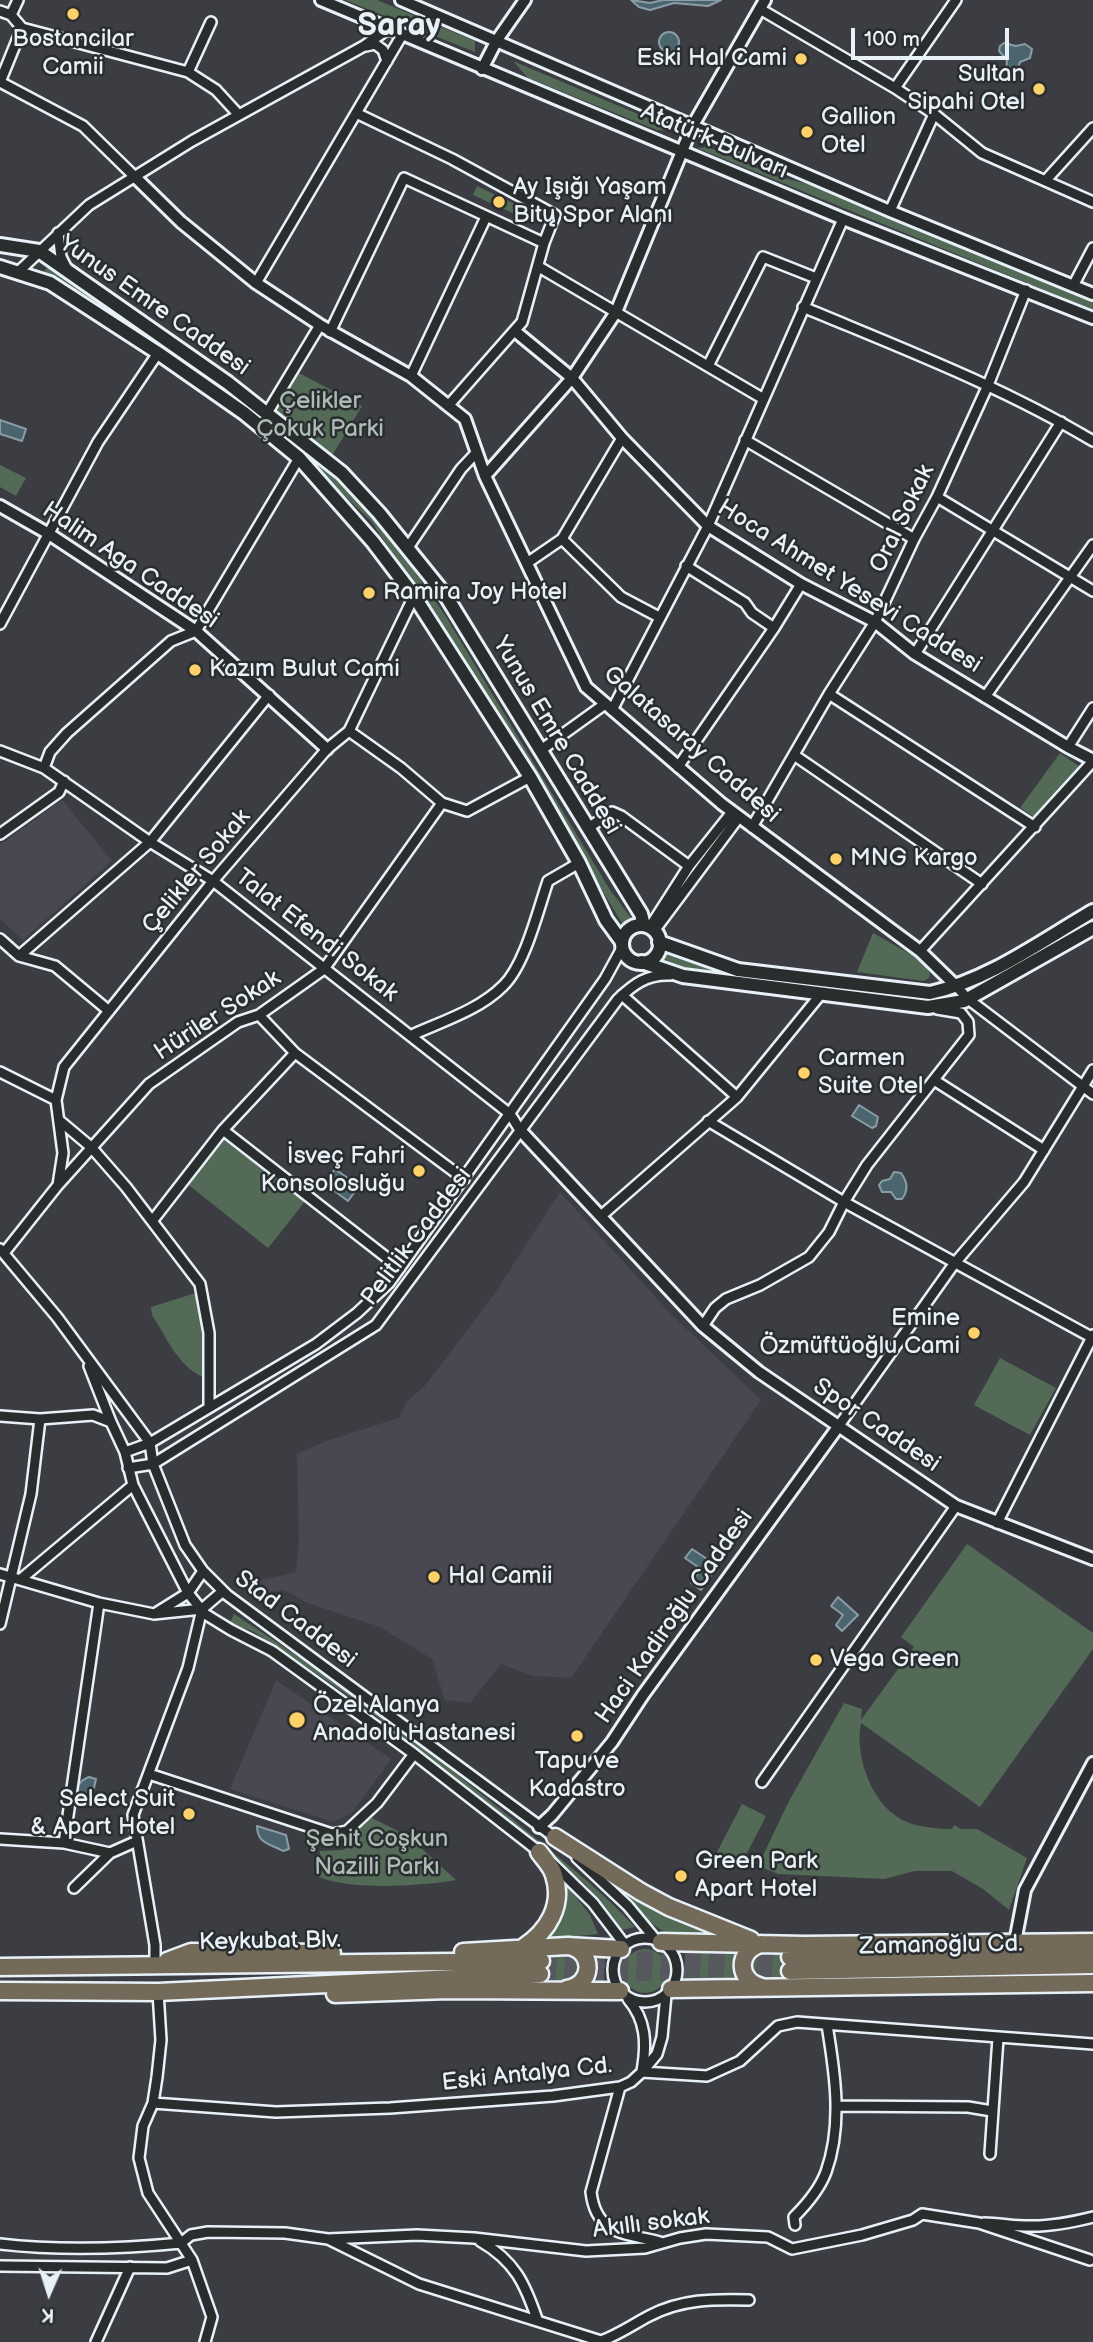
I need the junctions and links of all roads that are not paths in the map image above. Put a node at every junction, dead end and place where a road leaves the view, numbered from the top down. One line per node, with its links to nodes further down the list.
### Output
1 (18, 0): 8 (street)
2 (321, 0): 11 (street, Atatürk Bulvarı)
3 (401, 0): 13 (street, Atatürk Bulvarı)
4 (525, 0): 13 (street)
5 (957, 0): 19 (street)
6 (763, 5): 19 (street); 23 (street)
7 (0, 11): 8 (street)
8 (11, 15): 10 (street)
9 (211, 22): 17 (street)
10 (22, 28): 17 (street); 18 (street)
11 (388, 29): 12 (street, Atatürk Bulvarı); 14 (street)
12 (402, 35): 15 (street); 16 (street, Atatürk Bulvarı)
13 (497, 40): 16 (street); 23 (street, Atatürk Bulvarı)
14 (364, 46): 15 (street); 21 (street)
15 (387, 61): 20 (street)
16 (482, 69): 25 (street, Atatürk Bulvarı)
17 (188, 72): 21 (street)
18 (0, 82): 26 (street)
19 (895, 89): 22 (street)
20 (356, 113): 33 (street); 42 (street)
21 (238, 114): 26 (street)
22 (934, 114): 27 (street); 29 (street)
23 (692, 127): 25 (street); 29 (street, Atatürk Bulvarı)
24 (1093, 128): 27 (street)
25 (681, 151): 31 (street, Atatürk Bulvarı); 47 (street)
26 (134, 176): 32 (street); 42 (street, Galatasaray Caddesi)
27 (1046, 180): 28 (street)
28 (1093, 202)
29 (890, 211): 43 (street, Atatürk Bulvarı)
30 (486, 217): 33 (street); 50 (street); 54 (street)
31 (843, 219): 41 (street); 44 (street, Atatürk Bulvarı)
32 (58, 233): 36 (street); 39 (street)
33 (544, 243): 38 (street)
34 (0, 245): 36 (main road, Yunus Emre Caddesi)
35 (1093, 248): 43 (street)
36 (39, 251): 39 (main road, Yunus Emre Caddesi); 40 (street)
37 (0, 267): 40 (main road, Yunus Emre Caddesi)
38 (539, 267): 47 (street); 51 (street)
39 (68, 270): 59 (main road, Yunus Emre Caddesi)
40 (18, 272): 52 (main road, Yunus Emre Caddesi)
41 (816, 278): 46 (street); 53 (street)
42 (256, 283): 49 (street, Galatasaray Caddesi)
43 (1073, 286): 45 (street, Atatürk Bulvarı)
44 (1026, 290): 48 (street, Atatürk Bulvarı); 56 (street, Oral Sokak)
45 (1093, 294)
46 (803, 307): 56 (street); 57 (street)
47 (616, 312): 53 (street); 55 (street)
48 (1093, 318)
49 (320, 325): 50 (street, Galatasaray Caddesi); 59 (street)
50 (330, 331): 54 (street, Galatasaray Caddesi)
51 (516, 332): 55 (street, Hoca Ahmet Yesevi Caddesi); 58 (street)
52 (158, 353): 65 (main road, Yunus Emre Caddesi); 71 (street)
53 (708, 366): 57 (street)
54 (411, 376): 58 (street, Galatasaray Caddesi)
55 (572, 378): 61 (street, Hoca Ahmet Yesevi Caddesi); 66 (street)
56 (988, 385): 60 (street); 67 (street, Oral Sokak)
57 (762, 398): 62 (street)
58 (448, 406): 64 (street, Galatasaray Caddesi)
59 (267, 413): 75 (main road, Yunus Emre Caddesi)
60 (1061, 422): 63 (street); 70 (street)
61 (622, 438): 69 (street, Hoca Ahmet Yesevi Caddesi); 72 (street)
62 (745, 440): 69 (street); 73 (street)
63 (1093, 441)
64 (477, 453): 66 (street, Galatasaray Caddesi); 75 (street)
65 (299, 458): 81 (main road, Yunus Emre Caddesi); 86 (street)
66 (485, 476): 76 (street, Galatasaray Caddesi)
67 (937, 497): 70 (street); 73 (street, Oral Sokak)
68 (0, 506): 71 (street, Halim Aga Caddesi)
69 (708, 526): 77 (street); 79 (street, Hoca Ahmet Yesevi Caddesi)
70 (994, 531): 78 (street); 87 (street)
71 (49, 534): 84 (street); 86 (street, Halim Aga Caddesi)
72 (562, 538): 76 (street); 82 (street)
73 (914, 539): 83 (street, Oral Sokak)
74 (1093, 545): 78 (street)
75 (407, 549): 97 (main road, Yunus Emre Caddesi)
76 (527, 563): 91 (street, Galatasaray Caddesi)
77 (685, 566): 82 (street); 85 (street)
78 (1070, 576): 80 (street); 90 (street)
79 (801, 584): 83 (street, Hoca Ahmet Yesevi Caddesi); 85 (street)
80 (1093, 591)
81 (414, 596): 93 (street, Çelikler Sokak); 102 (main road, Yunus Emre Caddesi)
82 (659, 617): 91 (street)
83 (875, 622): 87 (street, Hoca Ahmet Yesevi Caddesi); 88 (street, Oral Sokak)
84 (0, 624)
85 (774, 628): 100 (street)
86 (196, 631): 89 (street, Halim Aga Caddesi); 101 (street)
87 (915, 654): 90 (street, Hoca Ahmet Yesevi Caddesi)
88 (829, 694): 98 (street, Oral Sokak); 107 (street)
89 (269, 695): 95 (street, Halim Aga Caddesi); 110 (street)
90 (985, 697): 94 (street, Hoca Ahmet Yesevi Caddesi)
91 (609, 707): 97 (street); 100 (street, Galatasaray Caddesi)
92 (1093, 708): 94 (street)
93 (349, 731): 95 (street, Çelikler Sokak); 104 (street)
94 (1068, 747): 99 (street, Hoca Ahmet Yesevi Caddesi)
95 (327, 750): 113 (street, Çelikler Sokak)
96 (0, 751): 101 (street, Talat Efendi Sokak)
97 (541, 751): 108 (main road, Yunus Emre Caddesi)
98 (794, 755): 106 (street, Oral Sokak); 114 (street)
99 (1093, 761): 107 (street)
100 (678, 767): 105 (street, Galatasaray Caddesi)
101 (44, 768): 103 (street, Talat Efendi Sokak)
102 (530, 777): 104 (street); 111 (main road, Yunus Emre Caddesi)
103 (64, 781): 109 (street); 110 (street, Talat Efendi Sokak)
104 (442, 803): 123 (street, Hüriler Sokak)
105 (736, 815): 106 (street, Galatasaray Caddesi); 112 (street); 117 (street)
106 (752, 827): 120 (street, Galatasaray Caddesi)
107 (1035, 827): 114 (street)
108 (588, 828): 112 (street); 117 (main road, Yunus Emre Caddesi)
109 (0, 834)
110 (150, 842): 113 (street, Talat Efendi Sokak); 121 (street)
111 (579, 863): 119 (main road, Yunus Emre Caddesi); 132 (street)
112 (689, 866): 117 (street)
113 (213, 881): 123 (street, Talat Efendi Sokak); 130 (street, Çelikler Sokak)
114 (982, 884): 120 (street)
115 (1093, 911): 125 (main road)
116 (1093, 928): 128 (main road)
117 (652, 931): 119 (main road); 122 (main road); 125 (main road)
118 (0, 940): 121 (street)
119 (622, 945): 122 (main road); 141 (street, Pelitlik Caddesi)
120 (920, 951): 125 (street, Galatasaray Caddesi)
121 (19, 956): 130 (street)
122 (642, 962): 124 (main road)
123 (324, 969): 131 (street, Hüriler Sokak); 132 (street, Talat Efendi Sokak)
124 (683, 976): 126 (main road); 127 (street, Pelitlik Caddesi)
125 (957, 987): 128 (street)
126 (821, 993): 129 (main road); 139 (street)
127 (622, 995): 139 (street); 145 (street, Pelitlik Caddesi)
128 (968, 999): 129 (main road); 137 (street)
129 (928, 1007): 136 (street)
130 (109, 1011): 140 (street, Çelikler Sokak)
131 (259, 1015): 133 (street); 146 (street, Hüriler Sokak)
132 (412, 1035): 141 (street, Talat Efendi Sokak)
133 (295, 1053): 144 (street); 148 (street)
134 (1093, 1070): 137 (street)
135 (0, 1072): 140 (street)
136 (934, 1080): 147 (street); 150 (street)
137 (1082, 1088): 138 (street); 147 (street)
138 (1093, 1094)
139 (737, 1097): 143 (street)
140 (55, 1100): 142 (street, Çelikler Sokak)
141 (510, 1114): 145 (street, Talat Efendi Sokak); 148 (street, Pelitlik Caddesi)
142 (60, 1121): 146 (street); 149 (street, Çelikler Sokak)
143 (708, 1121): 150 (street); 151 (street)
144 (223, 1130): 152 (street); 155 (street)
145 (520, 1130): 151 (street, Spor Caddesi); 166 (street, Pelitlik Caddesi)
146 (92, 1147): 149 (street, Hüriler Sokak); 152 (street)
147 (1044, 1150): 154 (street)
148 (464, 1179): 155 (street, Pelitlik Caddesi)
149 (58, 1185): 153 (street, Hüriler Sokak)
150 (844, 1202): 154 (street); 156 (street)
151 (601, 1216): 156 (street, Spor Caddesi)
152 (153, 1220): 159 (street)
153 (2, 1251): 158 (street, Stad Caddesi)
154 (954, 1264): 157 (street); 163 (street)
155 (400, 1268): 159 (street, Pelitlik Caddesi)
156 (703, 1326): 163 (street, Spor Caddesi)
157 (1093, 1337): 170 (street)
158 (82, 1351): 162 (street, Stad Caddesi); 164 (street, Stad Caddesi)
159 (209, 1407): 164 (street, Pelitlik Caddesi)
160 (0, 1416): 161 (street)
161 (40, 1419): 162 (street); 174 (street)
162 (111, 1422): 165 (street, Stad Caddesi)
163 (838, 1426): 169 (street, Spor Caddesi); 185 (street, Haci Kadiroğlu Caddesi)
164 (150, 1443): 165 (street, Pelitlik Caddesi); 166 (street, Stad Caddesi)
165 (125, 1452): 167 (street, Stad Caddesi)
166 (153, 1464): 167 (street, Pelitlik Caddesi); 172 (street, Stad Caddesi)
167 (128, 1468): 168 (street, Stad Caddesi)
168 (133, 1485): 174 (street); 176 (street, Stad Caddesi)
169 (956, 1506): 170 (street, Spor Caddesi); 184 (street)
170 (997, 1523): 171 (street, Spor Caddesi)
171 (1093, 1559)
172 (203, 1571): 175 (street, Stad Caddesi); 176 (street)
173 (0, 1574): 174 (street)
174 (16, 1577): 177 (street); 180 (street)
175 (223, 1591): 178 (street); 185 (street, Stad Caddesi)
176 (188, 1593): 178 (street, Stad Caddesi); 179 (street)
177 (99, 1603): 179 (street); 189 (street)
178 (202, 1609): 179 (street); 181 (street, Stad Caddesi); 183 (street)
179 (154, 1614)
180 (0, 1624)
181 (414, 1754): 183 (street); 190 (street, Stad Caddesi)
182 (1093, 1763): 194 (street)
183 (149, 1774): 188 (street)
184 (762, 1782)
185 (539, 1827): 186 (street, Stad Caddesi)
186 (555, 1837): 193 (street, Stad Caddesi); 196 (highway)
187 (0, 1839): 189 (street)
188 (137, 1841): 191 (street); 202 (street)
189 (64, 1843): 191 (street)
190 (539, 1852): 198 (street, Stad Caddesi); 199 (highway)
191 (110, 1853): 192 (street)
192 (74, 1888)
193 (659, 1941): 196 (highway); 198 (street); 210 (street)
194 (1015, 1942): 195 (highway); 196 (highway)
195 (1093, 1942)
196 (764, 1944): 205 (highway)
197 (567, 1946): 198 (highway); 199 (highway); 206 (highway)
198 (623, 1947): 209 (street)
199 (522, 1949): 202 (highway)
200 (1093, 1954): 201 (highway, Zamanoğlu Cd.)
201 (1093, 1965)
202 (155, 1966): 203 (highway, Keykubat Blv.); 208 (highway, Keykubat Blv.)
203 (0, 1967)
204 (1093, 1983): 205 (highway)
205 (762, 1987): 210 (highway)
206 (565, 1989): 208 (highway); 209 (highway)
207 (0, 1991): 208 (highway, Keykubat Blv.)
208 (158, 1992): 216 (street)
209 (622, 1992): 210 (street); 214 (street)
210 (668, 1992): 214 (street)
211 (827, 2025): 212 (street, Eski Antalya Cd.); 214 (street, Eski Antalya Cd.); 217 (street)
212 (998, 2038): 213 (street, Eski Antalya Cd.); 218 (street)
213 (1093, 2044)
214 (642, 2072): 215 (street, Eski Antalya Cd.)
215 (620, 2087): 216 (street, Eski Antalya Cd.); 225 (street)
216 (153, 2103): 226 (street)
217 (837, 2106): 218 (street); 222 (street)
218 (992, 2111): 219 (street)
219 (990, 2154)
220 (1093, 2217): 221 (street)
221 (979, 2223): 225 (street, Akıllı sokak); 229 (street, Akıllı sokak)
222 (795, 2225)
223 (474, 2238): 224 (street, Akıllı sokak); 225 (street, Akıllı sokak); 233 (street)
224 (328, 2239): 226 (street); 233 (street)
225 (662, 2242)
226 (181, 2243): 227 (street); 228 (street)
227 (0, 2244)
228 (192, 2260): 231 (street); 235 (street)
229 (1090, 2260)
230 (0, 2266): 231 (street)
231 (130, 2267): 234 (street)
232 (749, 2300): 233 (street)
233 (537, 2319)
234 (96, 2342)
235 (205, 2342)

